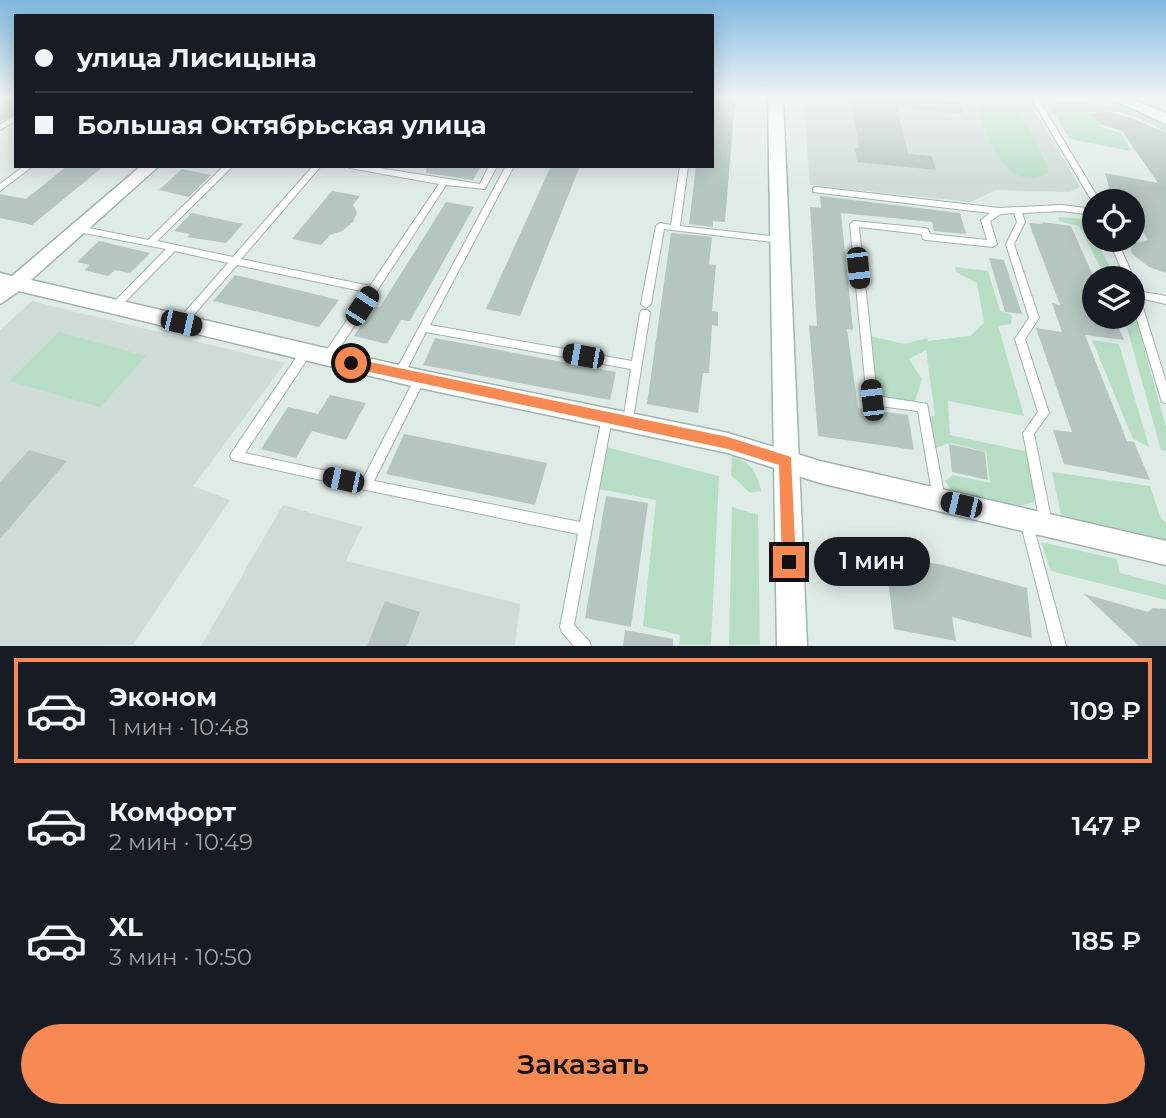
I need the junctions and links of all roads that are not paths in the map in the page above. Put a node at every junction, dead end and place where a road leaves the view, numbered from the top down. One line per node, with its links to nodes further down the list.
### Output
1 (776, 128): 20 (main road)
2 (1052, 128): 13 (lane)
3 (26, 168): 12 (lane)
4 (149, 168): 19 (street)
5 (227, 168): 21 (lane)
6 (315, 168): 23 (lane)
7 (362, 168): 11 (lane)
8 (492, 168): 11 (lane)
9 (509, 168): 31 (lane)
10 (684, 168): 18 (lane)
11 (444, 182): 25 (lane)
12 (0, 188)
13 (1089, 189)
14 (816, 190): 16 (lane)
15 (1017, 210): 16 (lane); 17 (lane); 44 (lane)
16 (999, 211): 43 (lane)
17 (1082, 211)
18 (675, 228): 20 (lane); 34 (lane)
19 (79, 229): 21 (lane); 24 (street)
20 (779, 240): 41 (main road)
21 (150, 243): 22 (lane)
22 (173, 247): 23 (lane); 28 (lane)
23 (234, 261): 25 (lane); 30 (lane)
24 (5, 287): 28 (street)
25 (372, 290): 33 (lane)
26 (1145, 293): 27 (lane)
27 (1166, 300)
28 (114, 307): 30 (street)
29 (1145, 321): 35 (lane)
30 (181, 323): 32 (street)
31 (424, 328): 34 (lane); 36 (lane)
32 (306, 352): 33 (street); 42 (lane)
33 (328, 358): 36 (street)
34 (636, 366): 40 (lane)
35 (1161, 367): 38 (lane)
36 (399, 374): 37 (street)
37 (420, 379): 39 (street); 42 (lane)
38 (1165, 393)
39 (607, 418): 40 (street); 45 (lane)
40 (628, 422): 41 (street)
41 (786, 461): 43 (street); 48 (main road)
42 (366, 485): 45 (lane)
43 (939, 500): 44 (street)
44 (1036, 523): 46 (street); 49 (lane)
45 (585, 529): 47 (lane)
46 (1166, 553)
47 (584, 646)
48 (792, 646)
49 (1059, 646)

